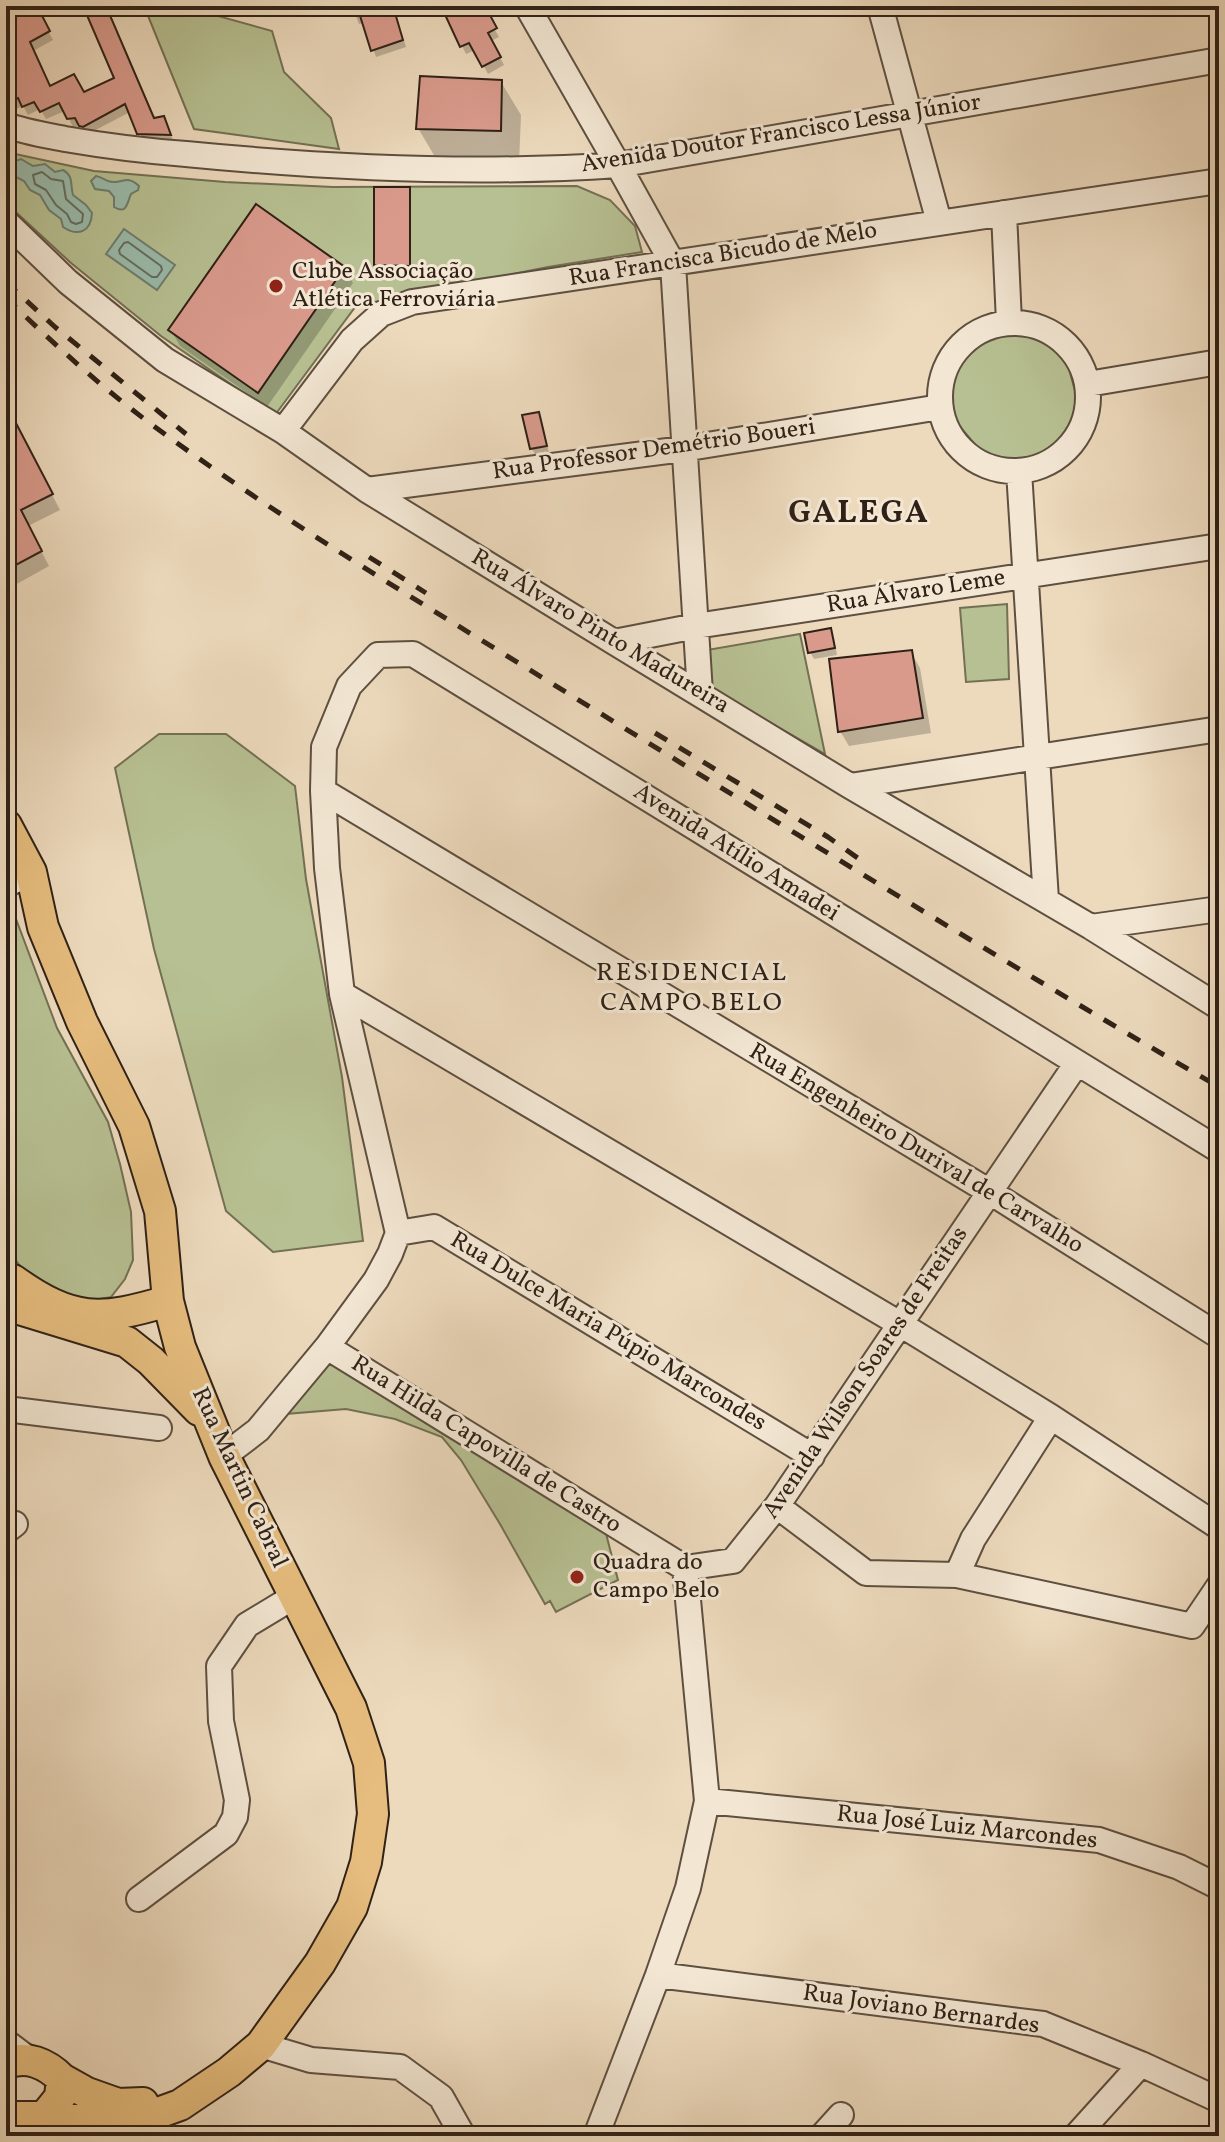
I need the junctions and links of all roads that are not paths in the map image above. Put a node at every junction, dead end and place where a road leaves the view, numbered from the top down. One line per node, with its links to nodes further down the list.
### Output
1 (527, 6): 6 (street)
2 (880, 6): 4 (street)
3 (1219, 60): 4 (street, Avenida Doutor Francisco Lessa Júnior)
4 (910, 115): 6 (street, Avenida Doutor Francisco Lessa Júnior); 10 (street)
5 (6, 125): 6 (street, Avenida Doutor Francisco Lessa Júnior)
6 (618, 165): 11 (street)
7 (1219, 181): 8 (street, Rua Francisca Bicudo de Melo)
8 (1004, 213): 10 (street, Rua Francisca Bicudo de Melo); 12 (street)
9 (6, 222): 16 (street, Rua Álvaro Pinto Madureira)
10 (939, 222): 11 (street, Rua Francisca Bicudo de Melo)
11 (673, 264): 16 (street, Rua Francisca Bicudo de Melo); 17 (street)
12 (1009, 322): 14 (street); 15 (street)
13 (1219, 362): 14 (street)
14 (1088, 384): 18 (street)
15 (940, 407): 17 (street, Rua Professor Demétrio Boueri); 18 (street)
16 (283, 431): 19 (street, Rua Álvaro Pinto Madureira)
17 (683, 449): 19 (street, Rua Professor Demétrio Boueri); 22 (street)
18 (1019, 471): 21 (street)
19 (367, 490): 23 (street, Rua Álvaro Pinto Madureira)
20 (1219, 546): 21 (street, Rua Álvaro Leme)
21 (1026, 576): 22 (street, Rua Álvaro Leme); 26 (street)
22 (696, 626): 23 (street, Rua Álvaro Leme); 24 (street)
23 (614, 642): 24 (street, Rua Álvaro Pinto Madureira)
24 (700, 693): 27 (street, Rua Álvaro Pinto Madureira)
25 (1219, 729): 26 (street)
26 (1036, 758): 27 (street); 31 (street)
27 (850, 786): 31 (street, Rua Álvaro Pinto Madureira)
28 (323, 791): 34 (street, Avenida Atílio Amadei); 36 (street, Avenida Atílio Amadei); 38 (street, Rua Engenheiro Durival de Carvalho)
29 (6, 825): 30 (main road, Rua Martin Cabral)
30 (19, 878): 41 (main road, Rua Martin Cabral)
31 (1046, 900): 33 (street, Rua Álvaro Pinto Madureira)
32 (1219, 909): 33 (street)
33 (1091, 927): 35 (street, Rua Álvaro Pinto Madureira)
34 (342, 994): 39 (street, Avenida Atílio Amadei); 43 (street)
35 (1219, 1007)
36 (1077, 1063): 37 (street, Avenida Atílio Amadei); 38 (street, Avenida Wilson Soares de Freitas)
37 (1219, 1150)
38 (990, 1192): 43 (street, Avenida Wilson Soares de Freitas); 44 (street, Rua Engenheiro Durival de Carvalho)
39 (398, 1233): 47 (street); 54 (street, Rua Dulce Maria Púpio Marcondes)
40 (8, 1289): 42 (main road); 45 (main road)
41 (168, 1301): 42 (main road); 46 (main road, Rua Martin Cabral)
42 (134, 1311): 45 (main road)
43 (900, 1324): 50 (street); 54 (street, Avenida Wilson Soares de Freitas)
44 (1219, 1336)
45 (127, 1342): 48 (main road)
46 (180, 1347): 48 (main road); 51 (main road, Rua Martin Cabral)
47 (327, 1347): 53 (street); 57 (street, Rua Hilda Capovilla de Castro)
48 (151, 1361): 51 (main road)
49 (6, 1409): 52 (street)
50 (1051, 1417): 56 (street); 58 (street)
51 (209, 1421): 53 (main road, Rua Martin Cabral)
52 (159, 1428)
53 (224, 1456): 60 (main road, Rua Martin Cabral)
54 (812, 1456): 55 (street, Avenida Wilson Soares de Freitas)
55 (777, 1506): 57 (street, Avenida Wilson Soares de Freitas); 58 (street)
56 (1219, 1527)
57 (685, 1568): 61 (street)
58 (957, 1575): 59 (street)
59 (1219, 1586)
60 (295, 1596): 63 (street); 65 (main road, Rua Martin Cabral)
61 (707, 1801): 62 (street, Rua José Luiz Marcondes); 64 (street)
62 (1219, 1887)
63 (139, 1899)
64 (658, 1975): 67 (street, Rua Joviano Bernardes); 74 (street)
65 (261, 2045): 69 (main road, Rua Martin Cabral); 73 (street)
66 (14, 2055): 68 (main road, Rua Martin Cabral)
67 (1141, 2064): 70 (street, Rua Joviano Bernardes); 76 (street)
68 (62, 2079): 69 (main road, Rua Martin Cabral); 71 (main road)
69 (203, 2090): 71 (main road, Rua Martin Cabral)
70 (1219, 2100)
71 (20, 2112)
72 (841, 2115): 75 (street)
73 (463, 2136)
74 (596, 2136)
75 (822, 2136)
76 (1076, 2136)

